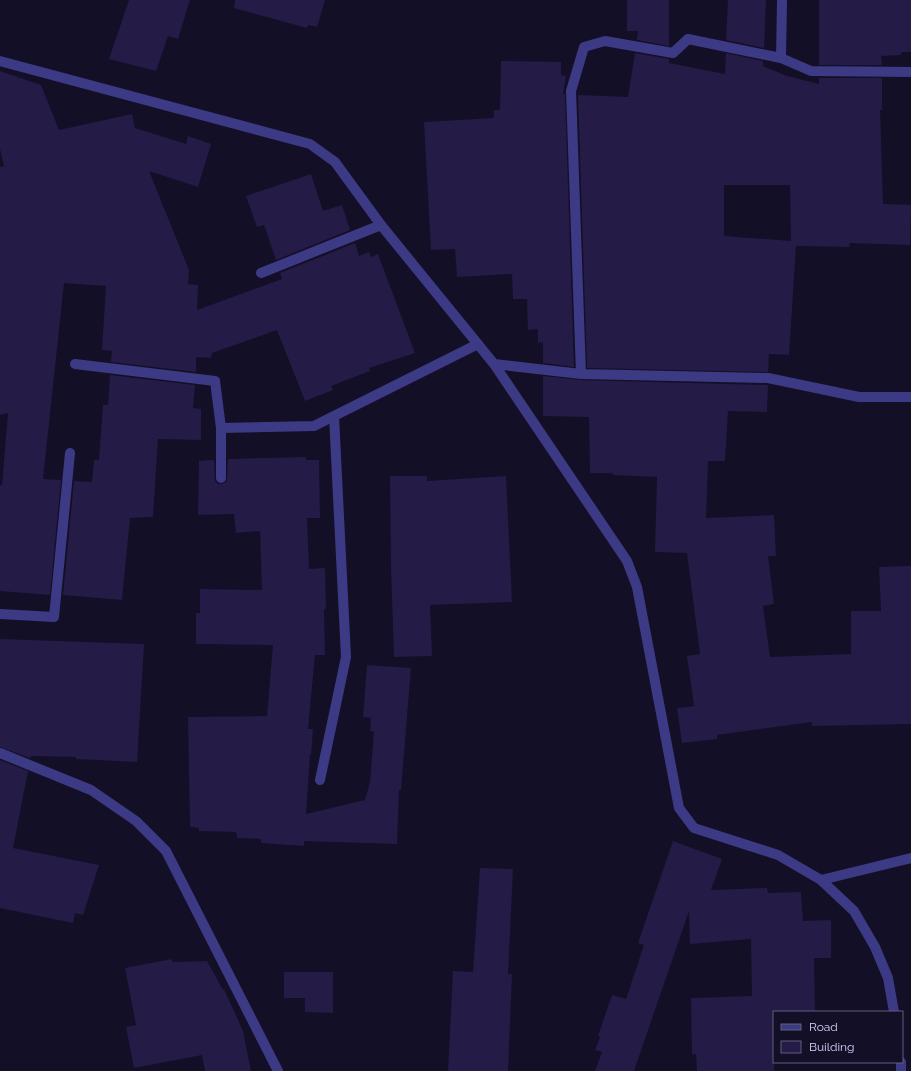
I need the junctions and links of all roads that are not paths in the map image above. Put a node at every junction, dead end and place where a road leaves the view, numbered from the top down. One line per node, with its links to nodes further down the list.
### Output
1 (782, 0): 2 (street)
2 (781, 58): 4 (street); 10 (street)
3 (0, 61): 5 (street)
4 (911, 72)
5 (381, 225): 6 (street); 7 (street)
6 (261, 273)
7 (478, 344): 9 (street); 12 (street)
8 (75, 364): 13 (street)
9 (494, 364): 10 (street); 20 (street)
10 (581, 374): 11 (street)
11 (911, 397)
12 (334, 416): 13 (street); 18 (street)
13 (220, 428): 15 (street)
14 (70, 453): 16 (street)
15 (221, 478)
16 (0, 614)
17 (0, 753): 22 (street)
18 (320, 780)
19 (911, 858): 20 (street)
20 (821, 880): 21 (street)
21 (894, 1011)
22 (278, 1071)

